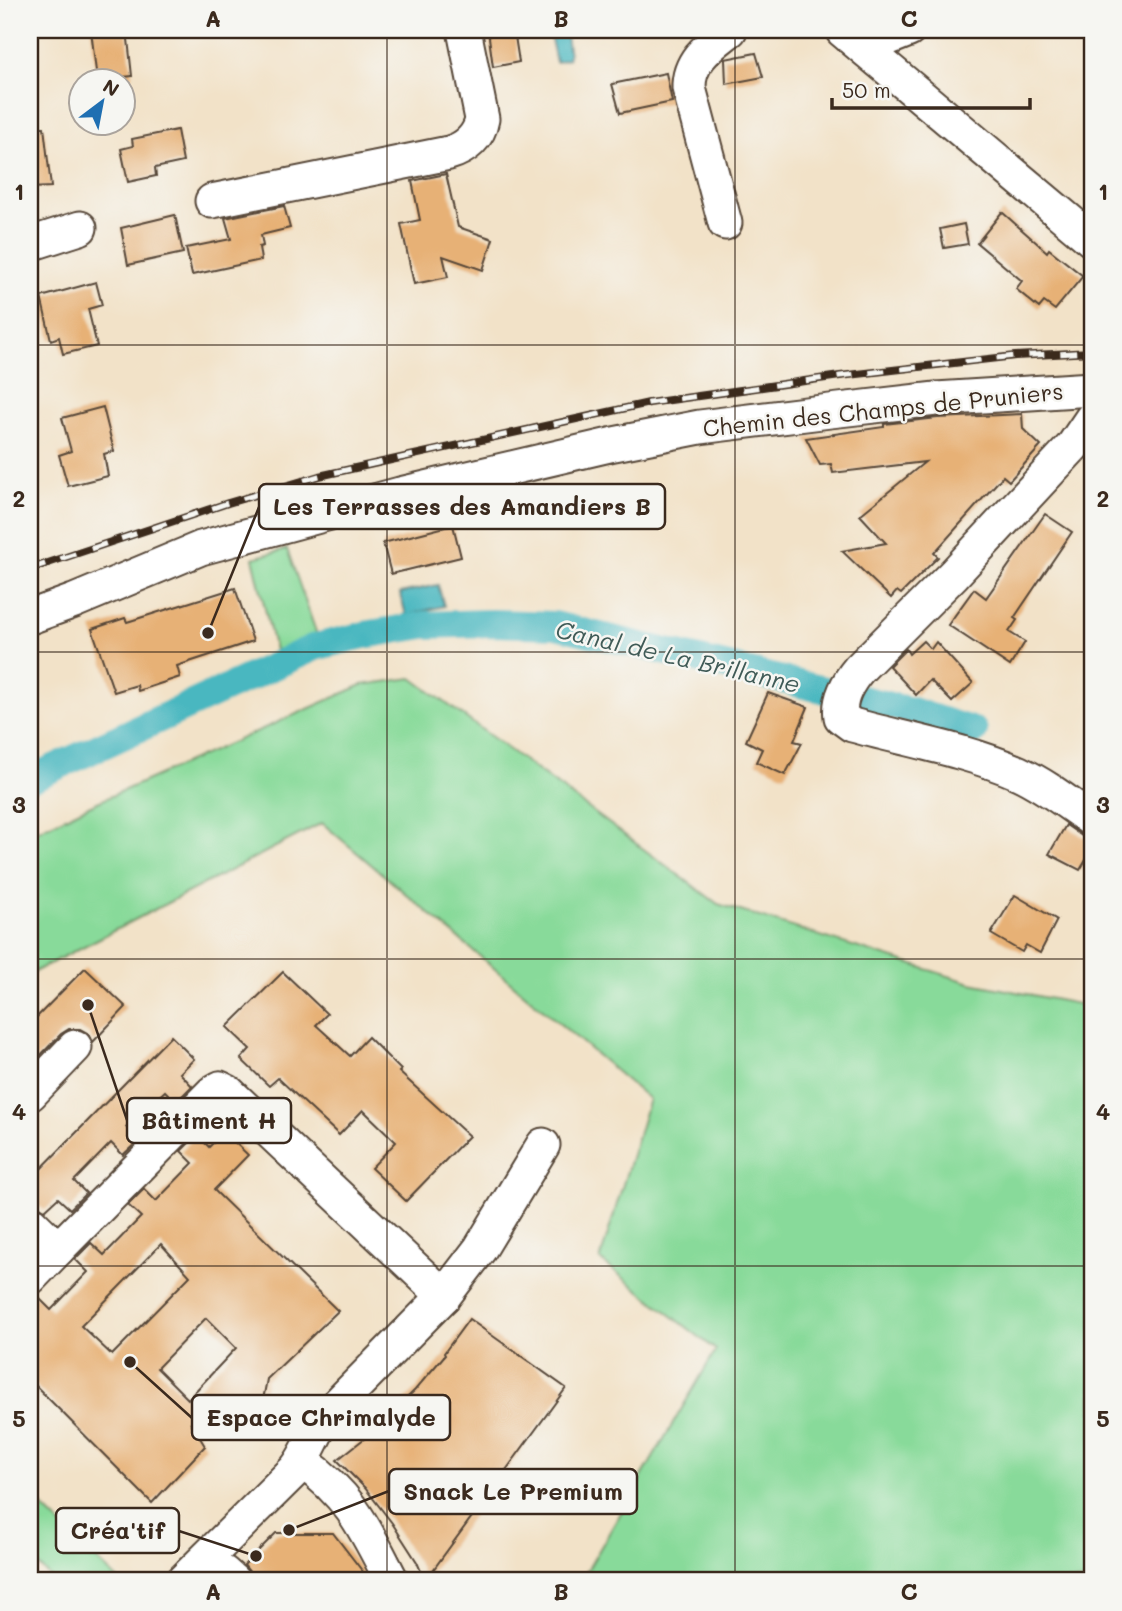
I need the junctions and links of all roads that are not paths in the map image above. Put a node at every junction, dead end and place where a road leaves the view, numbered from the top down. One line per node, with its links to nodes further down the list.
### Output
1 (464, 30): 5 (street)
2 (730, 30): 6 (street)
3 (909, 30): 4 (street)
4 (853, 39): 8 (street)
5 (212, 201)
6 (725, 223)
7 (80, 228): 9 (street)
8 (1092, 240)
9 (30, 244)
10 (1092, 389): 12 (street, Chemin des Champs de Pruniers)
11 (1092, 418): 13 (street)
12 (30, 617)
13 (1092, 820)
14 (75, 1047): 15 (street)
15 (30, 1094)
16 (543, 1146): 20 (street)
17 (30, 1222): 18 (street)
18 (58, 1249): 19 (street); 20 (street)
19 (30, 1278)
20 (444, 1296): 21 (street)
21 (302, 1461): 22 (street); 23 (street)
22 (183, 1581)
23 (392, 1581)

